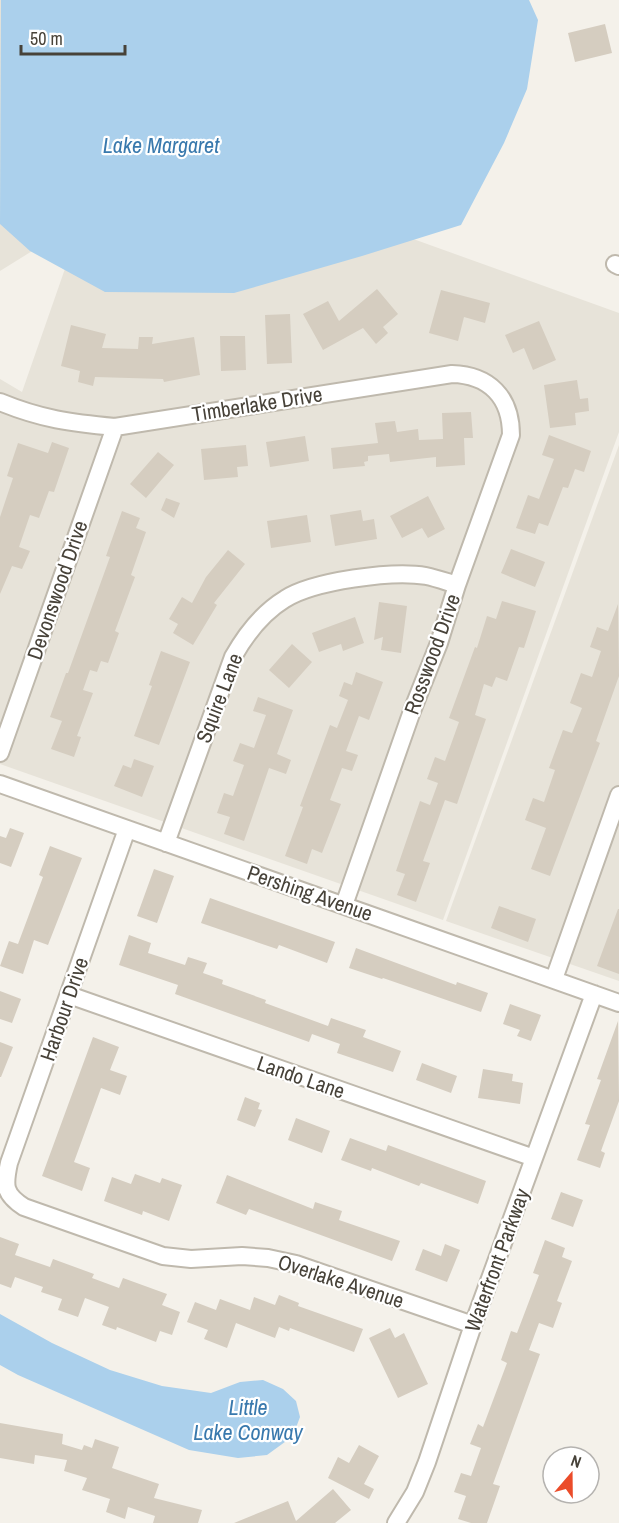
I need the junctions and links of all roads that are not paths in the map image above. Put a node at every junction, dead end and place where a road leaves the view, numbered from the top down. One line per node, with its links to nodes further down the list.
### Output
1 (0, 402): 3 (street, Timberlake Drive)
2 (505, 403): 3 (street, Timberlake Drive); 4 (street, Rosswood Drive)
3 (114, 426): 5 (street, Devonswood Drive)
4 (457, 585): 9 (street, Squire Lane); 10 (street, Rosswood Drive)
5 (0, 753)
6 (0, 784): 8 (street, Pershing Avenue)
7 (619, 795): 11 (street)
8 (127, 829): 9 (street, Pershing Avenue); 13 (street, Harbour Drive)
9 (165, 843): 10 (street, Pershing Avenue)
10 (344, 905): 11 (street, Pershing Avenue)
11 (554, 979): 12 (street, Pershing Avenue)
12 (594, 994): 14 (street, Pershing Avenue); 15 (street, Waterfront Parkway)
13 (69, 995): 15 (street, Lando Lane); 16 (street, Harbour Drive)
14 (619, 1003)
15 (534, 1158): 17 (street, Waterfront Parkway)
16 (6, 1189): 17 (street, Overlake Avenue)
17 (473, 1325): 18 (street, Waterfront Parkway)
18 (396, 1523)

